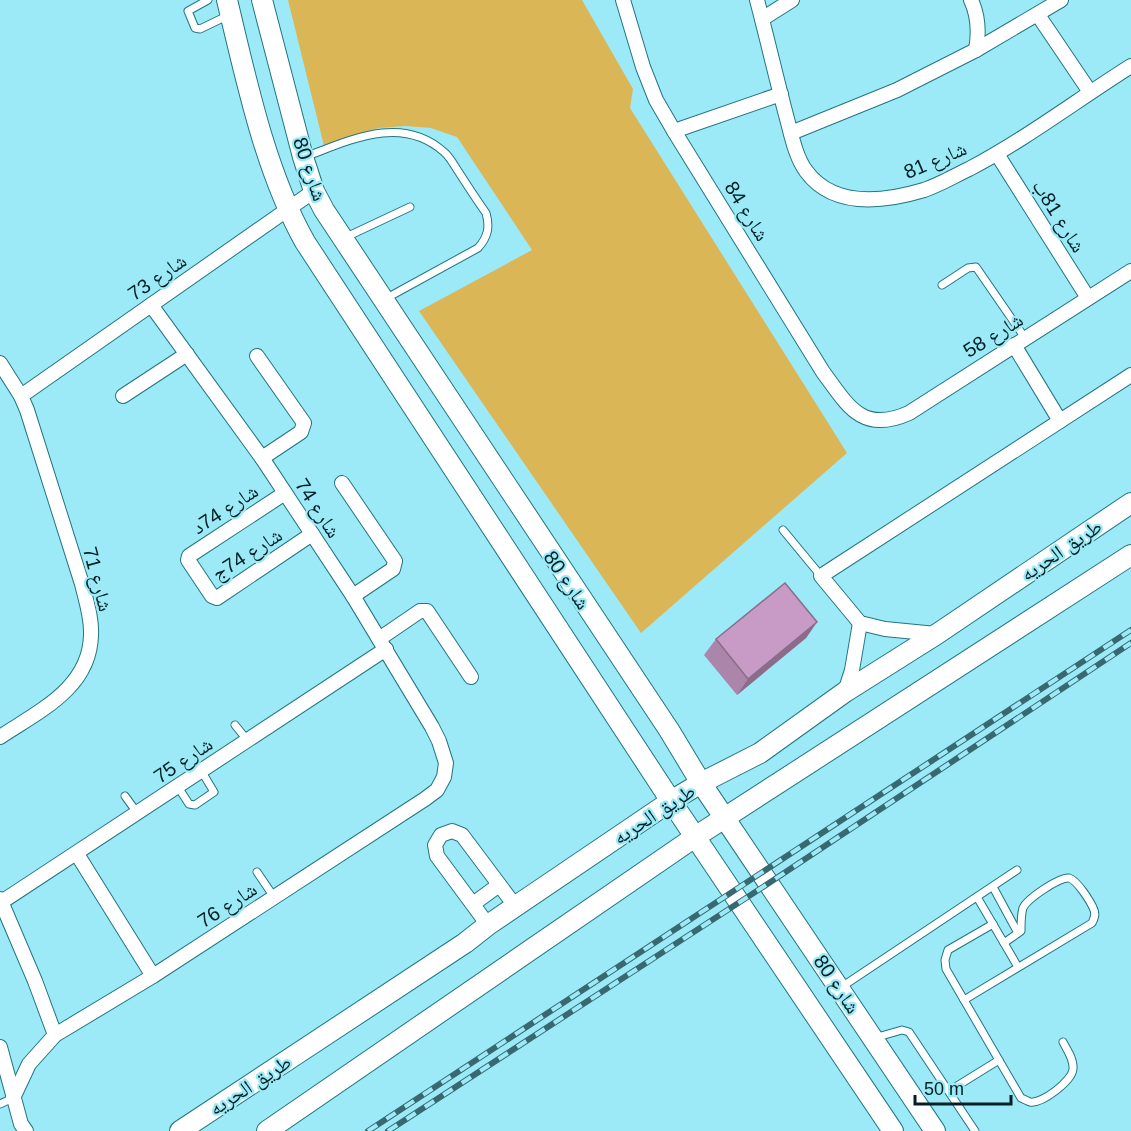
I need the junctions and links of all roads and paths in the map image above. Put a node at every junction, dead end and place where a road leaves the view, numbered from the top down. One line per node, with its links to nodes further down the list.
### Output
1 (208, 0): 8 (lane)
2 (262, 0): 18 (street, شارع 80)
3 (623, 0): 15 (street, شارع 84)
4 (757, 0): 10 (street, شارع 81)
5 (792, 0): 10 (street)
6 (971, 0): 11 (street)
7 (1061, 0): 9 (street)
8 (229, 7): 21 (street, شارع 80)
9 (1038, 15): 11 (street); 13 (street)
10 (762, 20): 14 (street, شارع 81)
11 (976, 50): 16 (street)
12 (1131, 66): 13 (street, شارع 81)
13 (1090, 92): 17 (street, شارع 81)
14 (781, 94): 15 (street); 16 (street, شارع 81)
15 (674, 131): 35 (street, شارع 84)
16 (791, 133): 17 (street, شارع 81)
17 (997, 154): 25 (street, شارع 81ب)
18 (303, 157): 19 (street, شارع 80); 26 (lane)
19 (314, 191): 21 (street, شارع 73); 22 (street, شارع 80)
20 (410, 207): 22 (lane)
21 (288, 209): 27 (street, شارع 73); 60 (street, شارع 80)
22 (342, 239): 26 (street, شارع 80)
23 (1131, 271): 25 (street, شارع 58)
24 (942, 285): 28 (lane)
25 (1088, 298): 28 (street, شارع 58)
26 (383, 301): 57 (street, شارع 80)
27 (151, 305): 29 (street, شارع 74); 33 (street, شارع 73)
28 (1020, 341): 35 (street, شارع 58); 36 (street)
29 (187, 354): 34 (street); 37 (street, شارع 74)
30 (257, 356): 37 (street)
31 (0, 363): 33 (street, شارع 71)
32 (1131, 375): 36 (street)
33 (21, 396): 53 (street, شارع 71)
34 (123, 396)
35 (872, 421)
36 (1060, 421): 45 (street)
37 (262, 458): 39 (street, شارع 74)
38 (342, 483): 46 (street)
39 (285, 493): 42 (street, شارع 74); 44 (street, شارع 74د)
40 (1131, 503): 48 (street, طريق الحريه)
41 (783, 530): 45 (lane)
42 (312, 534): 44 (street, شارع 74ج); 46 (street, شارع 74)
43 (1131, 555): 62 (street)
44 (188, 558)
45 (821, 576): 47 (street)
46 (353, 596): 49 (street, شارع 74)
47 (860, 622): 48 (street); 51 (street)
48 (937, 634): 51 (street, طريق الحريه)
49 (383, 644): 50 (street, شارع 75); 54 (street, شارع 75); 55 (street, شارع 74)
50 (471, 677)
51 (844, 693): 57 (street, طريق الحريه)
52 (235, 725): 54 (lane)
53 (0, 737)
54 (248, 741): 56 (street, شارع 75)
55 (439, 741): 69 (street, شارع 76)
56 (201, 772): 58 (street, شارع 75); 58 (lane)
57 (701, 783): 60 (street, طريق الحريه); 62 (street, شارع 80)
58 (178, 788): 61 (street, شارع 75)
59 (125, 796): 61 (lane)
60 (671, 801): 63 (street, شارع 80); 73 (street, طريق الحريه)
61 (138, 814): 64 (street, شارع 75)
62 (725, 818): 63 (street); 80 (street, شارع 80)
63 (695, 837): 92 (street); 93 (street, شارع 80)
64 (77, 854): 71 (street, شارع 75); 79 (street)
65 (1017, 870): 68 (lane)
66 (256, 872): 69 (lane)
67 (499, 885): 72 (street); 72 (street); 73 (street)
68 (993, 887): 70 (lane); 76 (lane)
69 (274, 897): 79 (street, شارع 76)
70 (977, 897): 74 (lane); 80 (lane)
71 (0, 901): 82 (street)
72 (473, 904): 75 (street)
73 (516, 907): 75 (street, طريق الحريه)
74 (993, 924): 77 (lane); 81 (lane)
75 (488, 925): 91 (street, طريق الحريه)
76 (1018, 933): 77 (lane); 78 (lane)
77 (1004, 943): 78 (lane)
78 (1018, 967): 81 (lane)
79 (153, 976): 82 (street, شارع 76)
80 (839, 988): 83 (street, شارع 80)
81 (964, 1000): 86 (lane)
82 (55, 1035): 88 (street, شارع 76)
83 (873, 1039): 87 (lane); 94 (street, شارع 80)
84 (1063, 1042): 86 (lane)
85 (0, 1047): 88 (street)
86 (999, 1060): 87 (lane)
87 (949, 1091): 95 (lane)
88 (13, 1098): 89 (lane); 90 (street)
89 (0, 1104)
90 (26, 1131)
91 (180, 1131)
92 (267, 1131)
93 (893, 1131)
94 (934, 1131)
95 (975, 1131)

